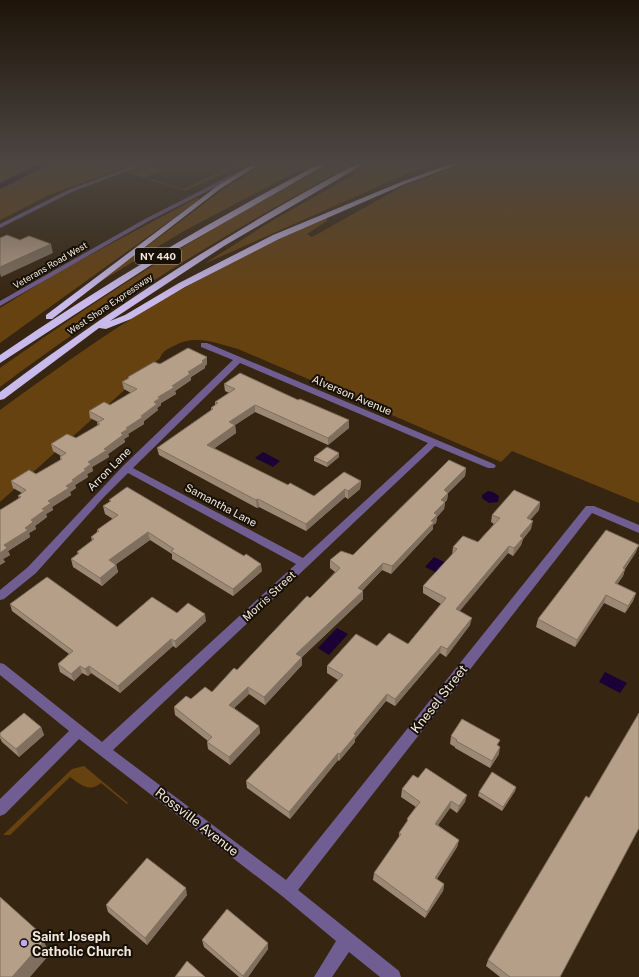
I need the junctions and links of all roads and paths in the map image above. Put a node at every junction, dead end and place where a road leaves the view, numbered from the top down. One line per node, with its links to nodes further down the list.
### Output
1 (33, 210): 7 (street)
2 (170, 210): 8 (street, Veterans Road West)
3 (190, 210): 11 (highway)
4 (238, 210): 12 (highway, West Shore Expressway / NY 440)
5 (277, 210): 9 (highway, West Shore Expressway / NY 440)
6 (341, 210): 9 (highway)
7 (0, 226)
8 (0, 304)
9 (82, 336): 14 (highway, West Shore Expressway / NY 440)
10 (204, 345): 13 (street, Alverson Avenue)
11 (0, 354)
12 (0, 360)
13 (238, 360): 15 (street, Alverson Avenue); 17 (street, Arron Lane)
14 (0, 397)
15 (434, 442): 16 (street, Alverson Avenue); 19 (street, Morris Street)
16 (491, 466)
17 (126, 468): 19 (street, Samantha Lane); 20 (street, Arron Lane)
18 (639, 529): 25 (street, Knesel Street)
19 (304, 564): 23 (street, Morris Street)
20 (0, 596)
21 (0, 668): 22 (street, Rossville Avenue)
22 (78, 731): 23 (street, Rossville Avenue); 24 (street)
23 (103, 750): 25 (street, Rossville Avenue)
24 (0, 809)
25 (288, 891): 26 (street, Rossville Avenue)
26 (347, 940): 27 (street); 28 (street, Rossville Avenue)
27 (322, 977)
28 (393, 977)

